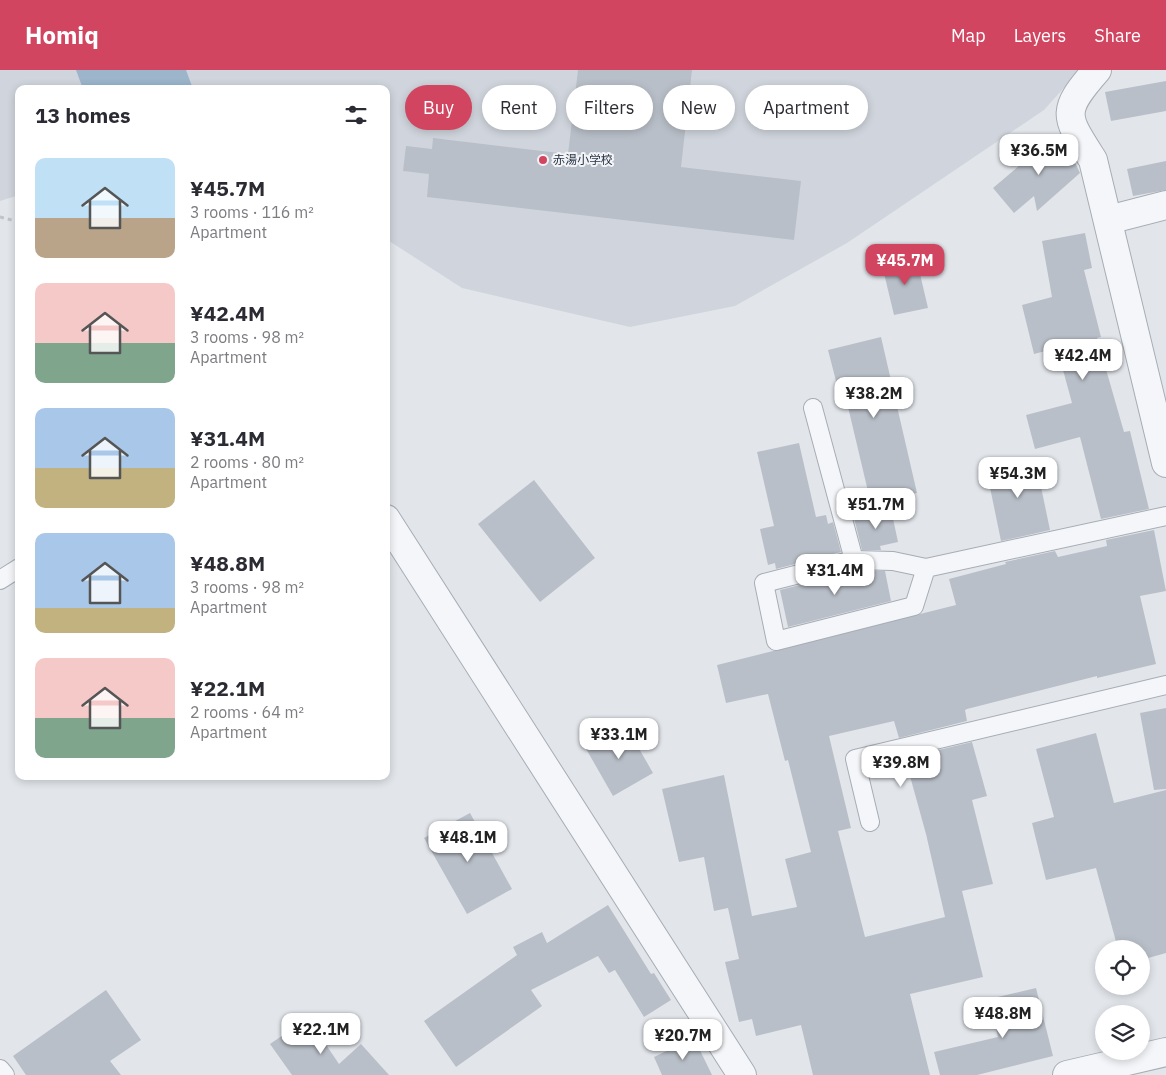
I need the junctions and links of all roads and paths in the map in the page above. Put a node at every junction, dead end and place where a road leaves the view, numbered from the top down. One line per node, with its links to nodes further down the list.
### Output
1 (1097, 70): 4 (street)
2 (1166, 205): 4 (street)
3 (0, 217): 5 (path)
4 (1108, 220): 7 (street)
5 (15, 221)
6 (813, 408): 10 (lane)
7 (1166, 463)
8 (1166, 516): 11 (lane)
9 (390, 526): 20 (street)
10 (854, 560): 11 (lane); 11 (lane)
11 (926, 568)
12 (15, 571): 13 (lane)
13 (0, 580)
14 (1166, 685): 15 (lane)
15 (870, 822)
16 (1166, 1052): 18 (street)
17 (0, 1069): 19 (lane)
18 (1121, 1069): 21 (street)
19 (5, 1075)
20 (742, 1075)
21 (1068, 1075)

